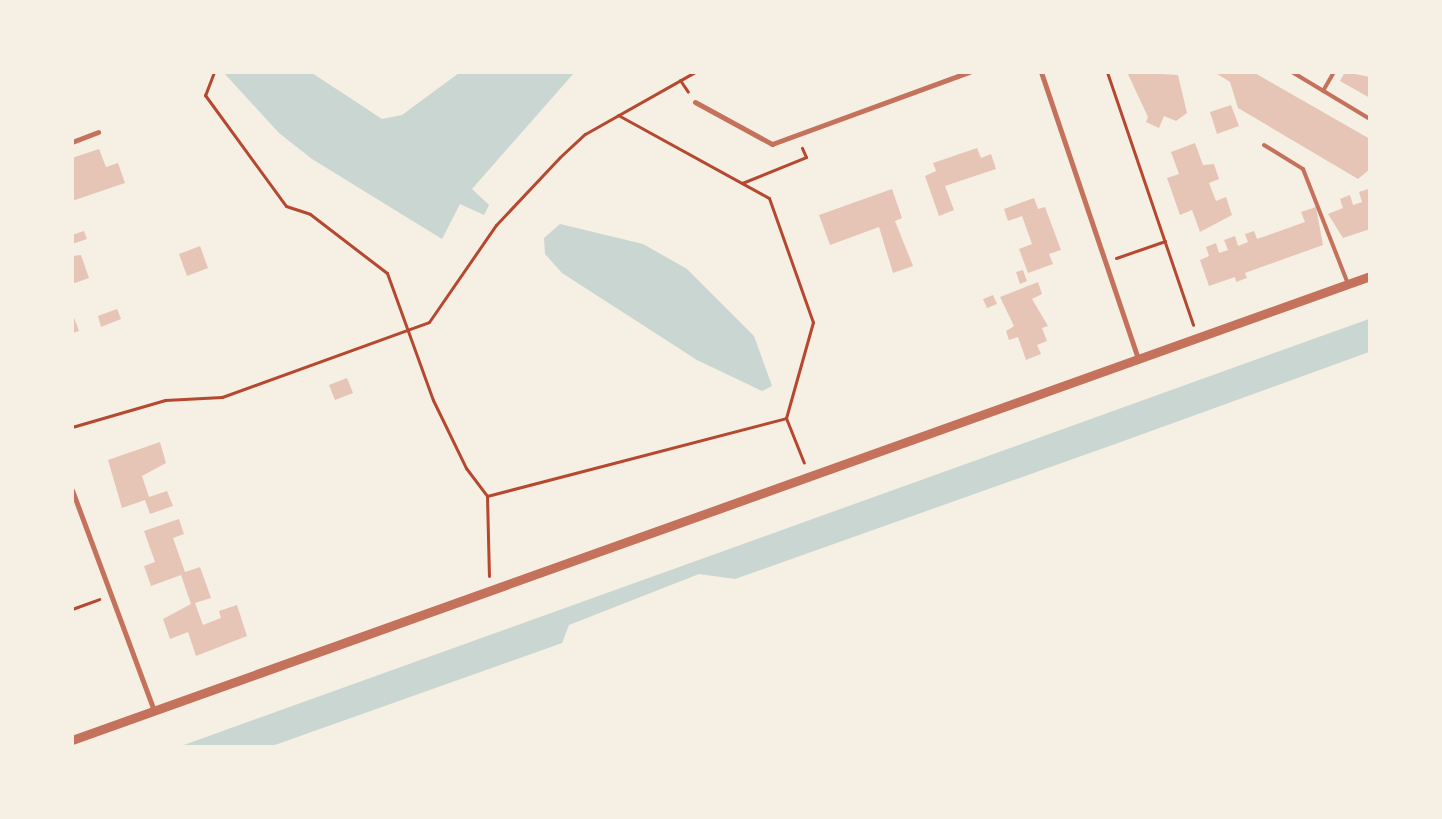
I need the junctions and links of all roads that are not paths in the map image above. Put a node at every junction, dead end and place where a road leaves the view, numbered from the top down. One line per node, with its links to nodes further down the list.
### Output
1 (969, 72): 6 (street)
2 (1041, 72): 13 (street)
3 (1292, 72): 5 (lane)
4 (1334, 72): 5 (lane)
5 (1323, 91): 7 (lane)
6 (695, 102)
7 (1370, 119)
8 (98, 132): 9 (street)
9 (72, 142)
10 (1264, 145): 12 (lane)
11 (1370, 276): 12 (street)
12 (1348, 284): 13 (street)
13 (1138, 359): 15 (street)
14 (72, 490): 15 (street)
15 (154, 710): 16 (street)
16 (72, 740)

